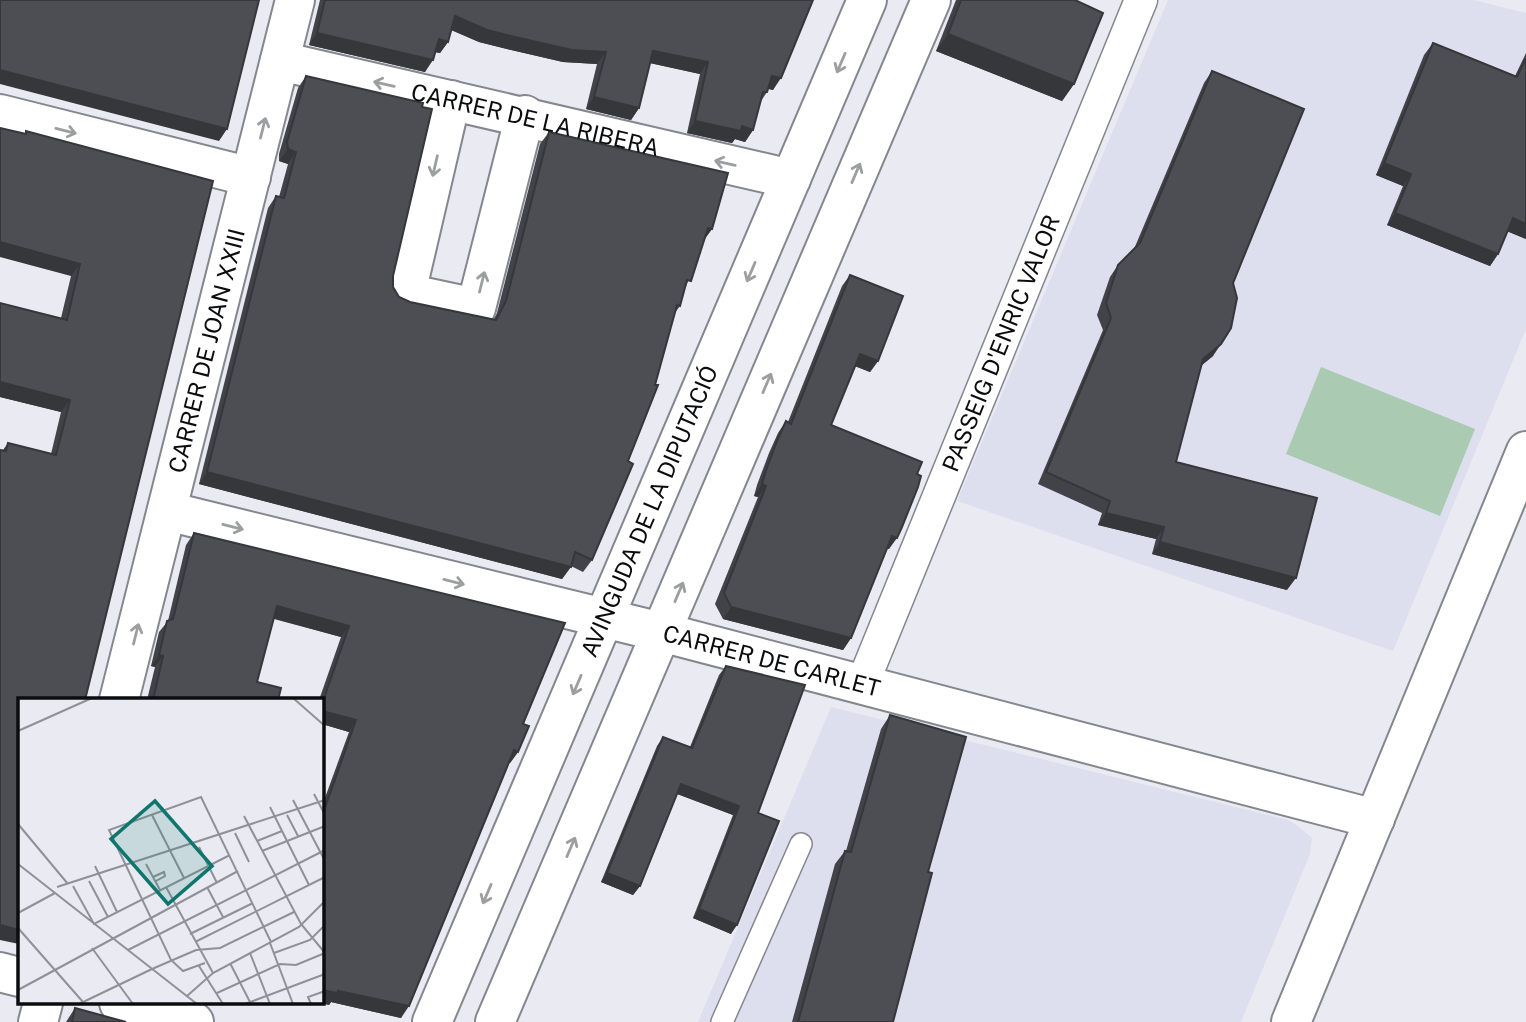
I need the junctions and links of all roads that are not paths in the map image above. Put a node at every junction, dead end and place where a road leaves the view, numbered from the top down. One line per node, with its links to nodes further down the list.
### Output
1 (295, 0): 5 (street, CARRER DE JOAN XXIII)
2 (867, 0): 10 (street, AVINGUDA DE LA DIPUTACIÓ, one-way to 10)
3 (931, 0): 14 (street, one-way to 3)
4 (1141, 0): 15 (street, PASSEIG D'ENRIC VALOR)
5 (280, 61): 6 (street, CARRER DE LA RIBERA, one-way to 5); 9 (street, CARRER DE JOAN XXIII, one-way to 5)
6 (451, 100): 8 (street, CARRER DE LA RIBERA); 8 (street, one-way to 8)
7 (0, 114): 9 (street, one-way to 9)
8 (525, 115): 10 (street, CARRER DE LA RIBERA, one-way to 8)
9 (251, 177): 12 (street, CARRER DE JOAN XXIII)
10 (792, 179): 13 (street, AVINGUDA DE LA DIPUTACIÓ, one-way to 13)
11 (1526, 451): 17 (street)
12 (167, 511): 13 (street, CARRER DE CARLET, one-way to 13); 16 (street, CARRER DE JOAN XXIII, one-way to 12)
13 (604, 619): 14 (street, CARRER DE CARLET); 25 (street, AVINGUDA DE LA DIPUTACIÓ, one-way to 25)
14 (661, 632): 15 (street, CARRER DE CARLET); 26 (street, one-way to 14)
15 (862, 685): 17 (street, CARRER DE CARLET)
16 (120, 698)
17 (1375, 819): 28 (street)
18 (801, 844): 27 (lane)
19 (0, 972): 20 (street)
20 (18, 977)
21 (43, 1004): 23 (street)
22 (123, 1004): 24 (street)
23 (38, 1022)
24 (194, 1022)
25 (432, 1022)
26 (495, 1022)
27 (722, 1022)
28 (1291, 1022)

